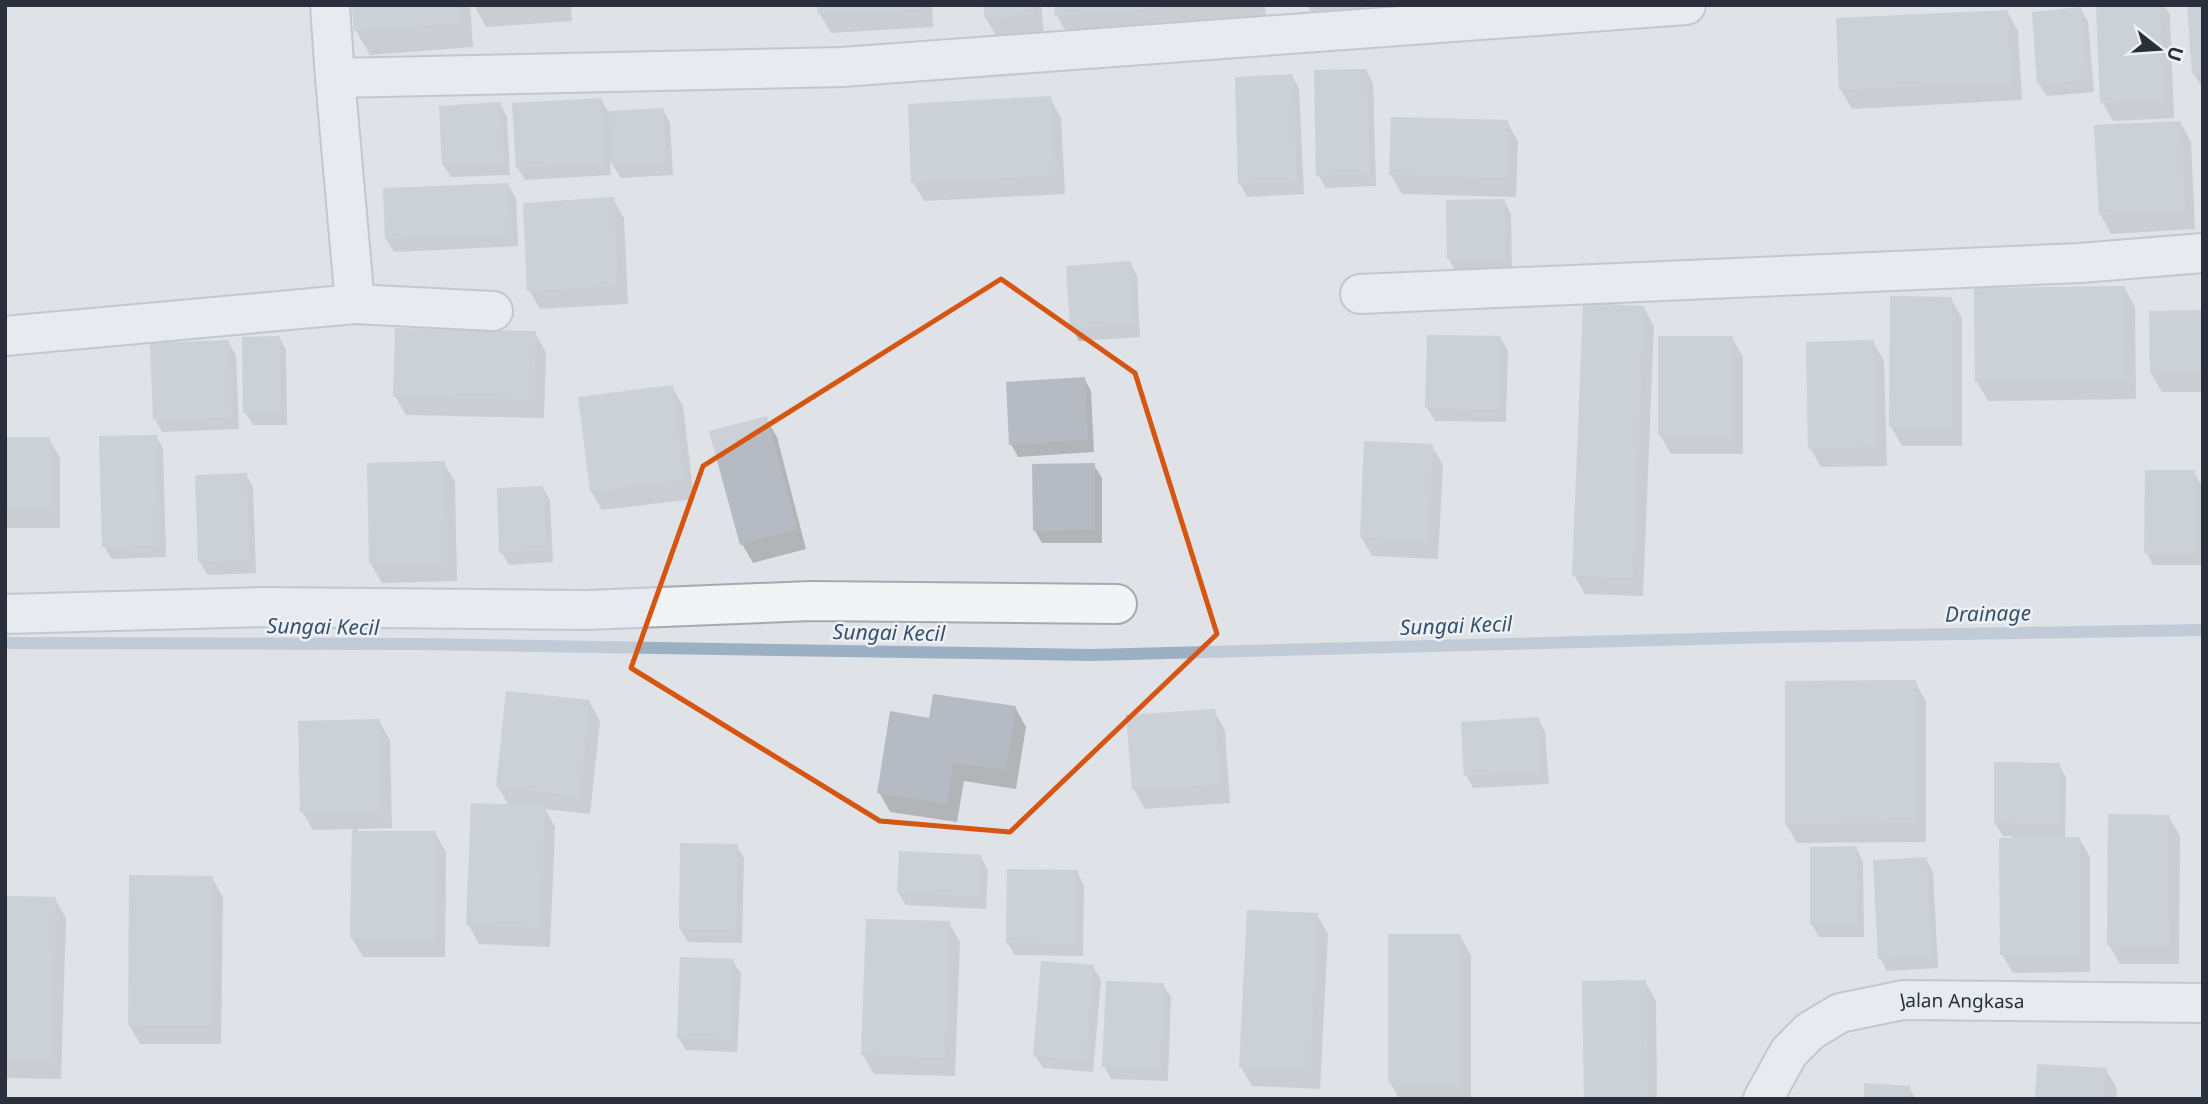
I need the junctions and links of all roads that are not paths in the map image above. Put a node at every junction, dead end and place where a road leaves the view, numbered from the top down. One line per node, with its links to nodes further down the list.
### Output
1 (330, 5): 3 (street)
2 (1686, 5): 3 (street)
3 (335, 78): 6 (street)
4 (2203, 253): 5 (street)
5 (1360, 294)
6 (355, 304): 7 (street); 8 (street)
7 (493, 311)
8 (5, 335)
9 (1117, 604): 10 (street)
10 (5, 614)
11 (2203, 1003): 12 (street, Jalan Angkasa)
12 (1763, 1099)

